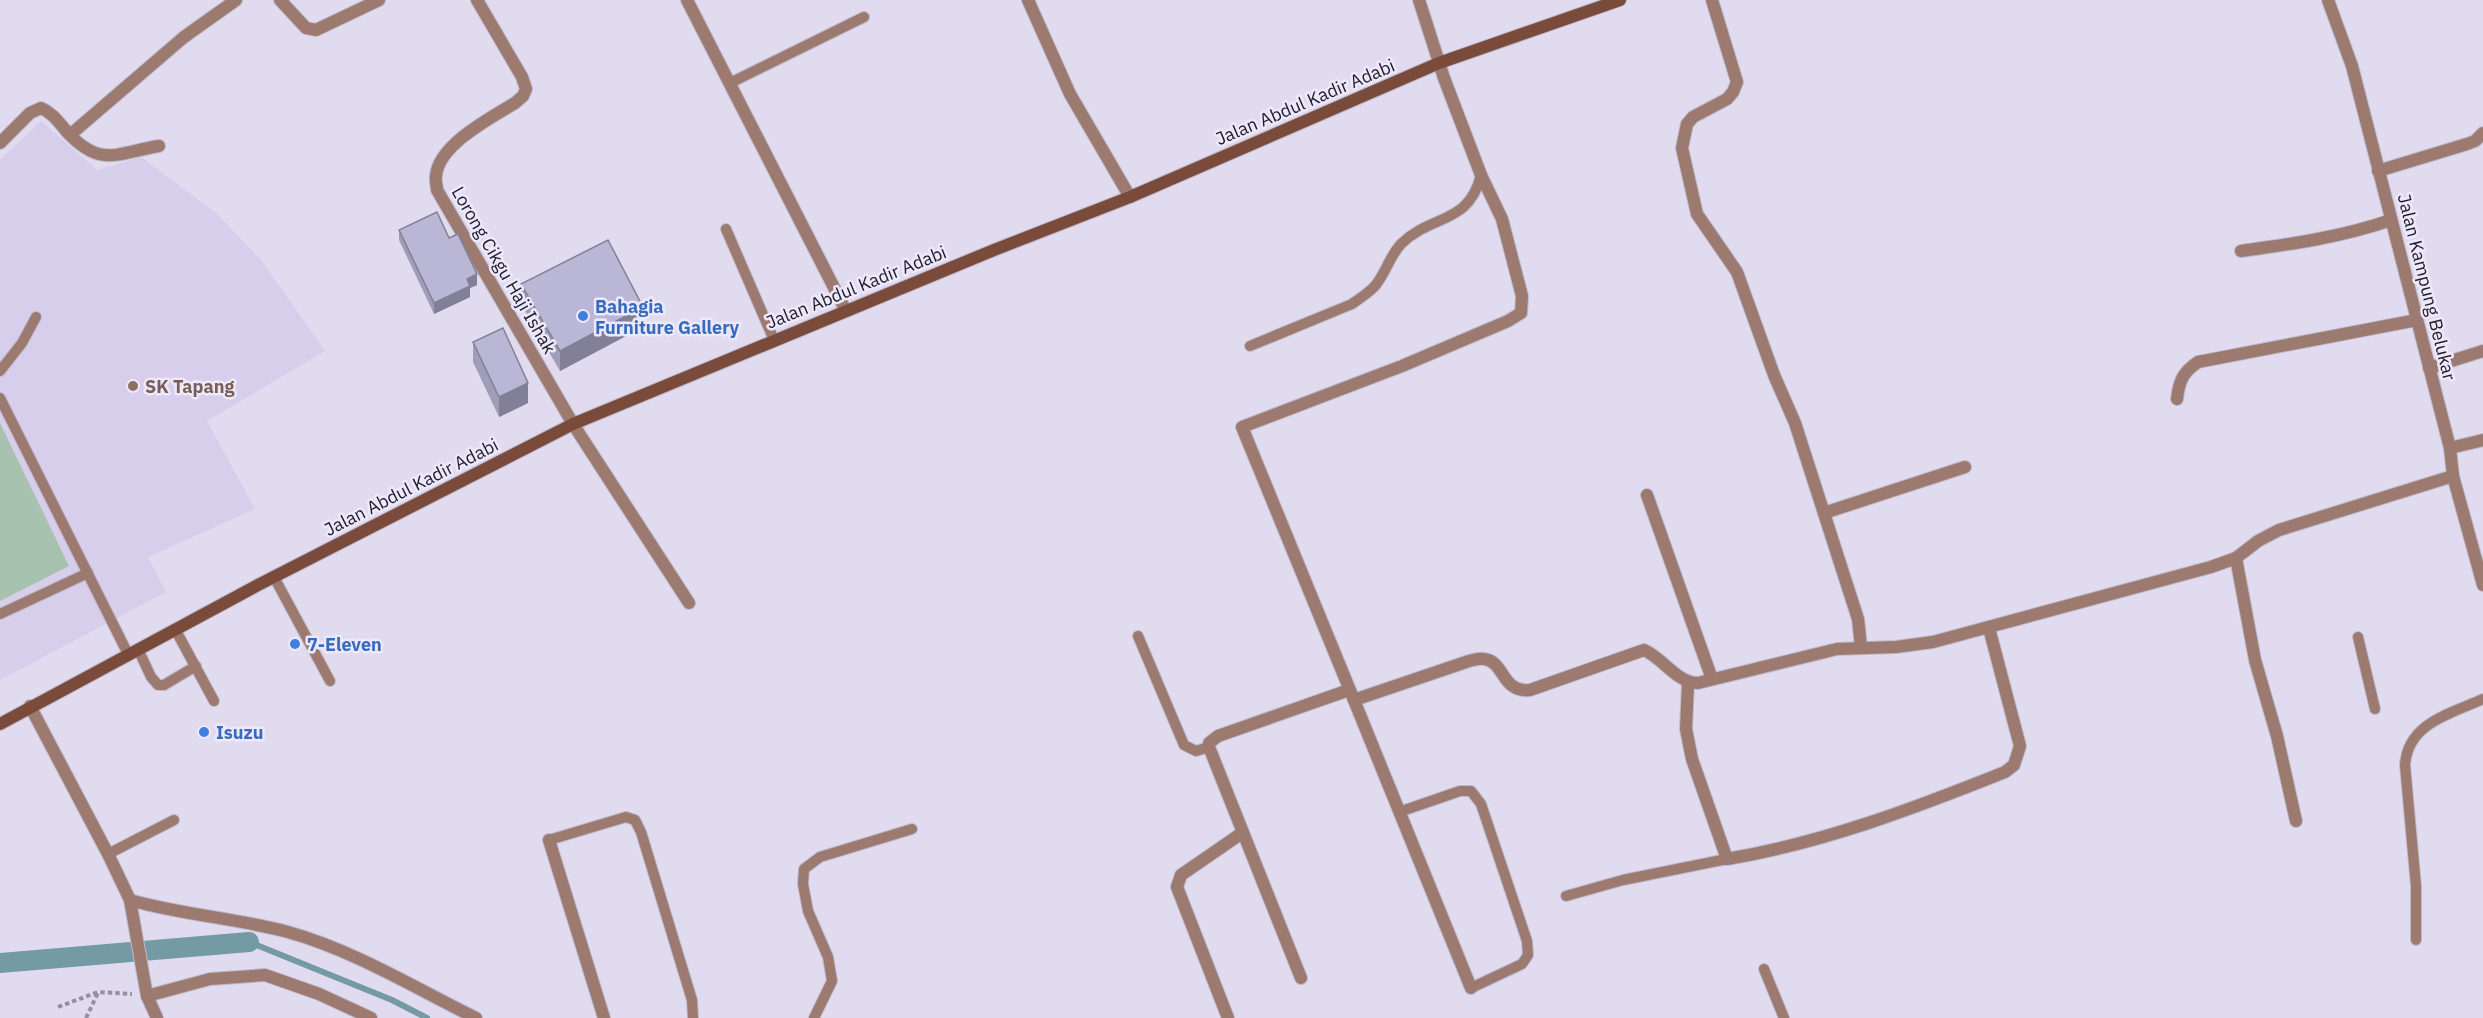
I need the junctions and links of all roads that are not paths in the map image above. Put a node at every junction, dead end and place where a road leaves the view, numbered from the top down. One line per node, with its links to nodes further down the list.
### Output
1 (236, 0): 15 (street)
2 (280, 0): 3 (street)
3 (379, 0)
4 (477, 0): 34 (street, Lorong Cikgu Haji Ishak)
5 (687, 0): 13 (street)
6 (1028, 0): 20 (street)
7 (1419, 0): 12 (street)
8 (1620, 0): 12 (main road, Jalan Abdul Kadir Adabi)
9 (1712, 0): 40 (street)
10 (2328, 0): 18 (street, Jalan Kampung Belukar)
11 (864, 17): 13 (lane)
12 (1439, 63): 19 (street); 20 (main road, Jalan Abdul Kadir Adabi)
13 (730, 84): 24 (street)
14 (2483, 133): 18 (street)
15 (70, 135): 16 (street); 17 (street)
16 (0, 143)
17 (159, 146)
18 (2379, 171): 21 (street, Jalan Kampung Belukar)
19 (1481, 175): 28 (lane); 57 (street)
20 (1130, 197): 24 (main road, Jalan Abdul Kadir Adabi)
21 (2391, 220): 23 (street); 26 (street, Jalan Kampung Belukar)
22 (726, 229): 27 (lane)
23 (2241, 251)
24 (846, 311): 27 (main road, Jalan Abdul Kadir Adabi)
25 (36, 316): 31 (lane)
26 (2417, 320): 30 (street, Jalan Kampung Belukar); 33 (street)
27 (774, 340): 34 (main road, Jalan Abdul Kadir Adabi)
28 (1250, 346)
29 (2483, 351): 30 (street)
30 (2429, 368): 36 (street, Jalan Kampung Belukar)
31 (0, 371)
32 (0, 398): 42 (lane)
33 (2177, 399)
34 (573, 424): 43 (main road, Jalan Abdul Kadir Adabi); 45 (street)
35 (2483, 440): 36 (street)
36 (2450, 448): 38 (street, Jalan Kampung Belukar)
37 (1965, 467): 40 (street)
38 (2453, 476): 41 (street); 44 (street, Jalan Kampung Belukar)
39 (1647, 495): 54 (street)
40 (1824, 513): 51 (street)
41 (2236, 558): 47 (street); 66 (street)
42 (88, 573): 46 (lane); 52 (lane)
43 (274, 577): 48 (main road, Jalan Abdul Kadir Adabi); 55 (lane)
44 (2483, 585)
45 (688, 603)
46 (0, 614)
47 (1989, 628): 51 (street); 71 (street)
48 (176, 629): 52 (main road, Jalan Abdul Kadir Adabi); 53 (lane)
49 (1138, 636): 63 (lane)
50 (2358, 637): 61 (lane)
51 (1861, 647): 54 (street)
52 (133, 652): 53 (lane); 60 (main road, Jalan Abdul Kadir Adabi)
53 (196, 666): 59 (lane)
54 (1712, 679): 56 (street)
55 (330, 681)
56 (1688, 683): 57 (street); 71 (street)
57 (1352, 695): 63 (street); 64 (street)
58 (2483, 699): 74 (lane)
59 (214, 701)
60 (30, 706): 62 (main road, Jalan Abdul Kadir Adabi); 70 (street)
61 (2375, 709)
62 (0, 724)
63 (1209, 747): 68 (street)
64 (1399, 812): 77 (street); 77 (lane)
65 (174, 820): 70 (lane)
66 (2296, 821)
67 (912, 829): 84 (lane)
68 (1242, 834): 76 (street); 85 (street)
69 (549, 840): 82 (street); 83 (lane)
70 (108, 854): 73 (street)
71 (1727, 859): 72 (lane)
72 (1566, 896)
73 (131, 905): 78 (street); 81 (street)
74 (2416, 940)
75 (1764, 969): 86 (lane)
76 (1300, 978)
77 (1471, 988)
78 (147, 996): 79 (street); 80 (street)
79 (157, 1018)
80 (371, 1018)
81 (476, 1018)
82 (604, 1018)
83 (693, 1018)
84 (814, 1018)
85 (1228, 1018)
86 (1784, 1018)

